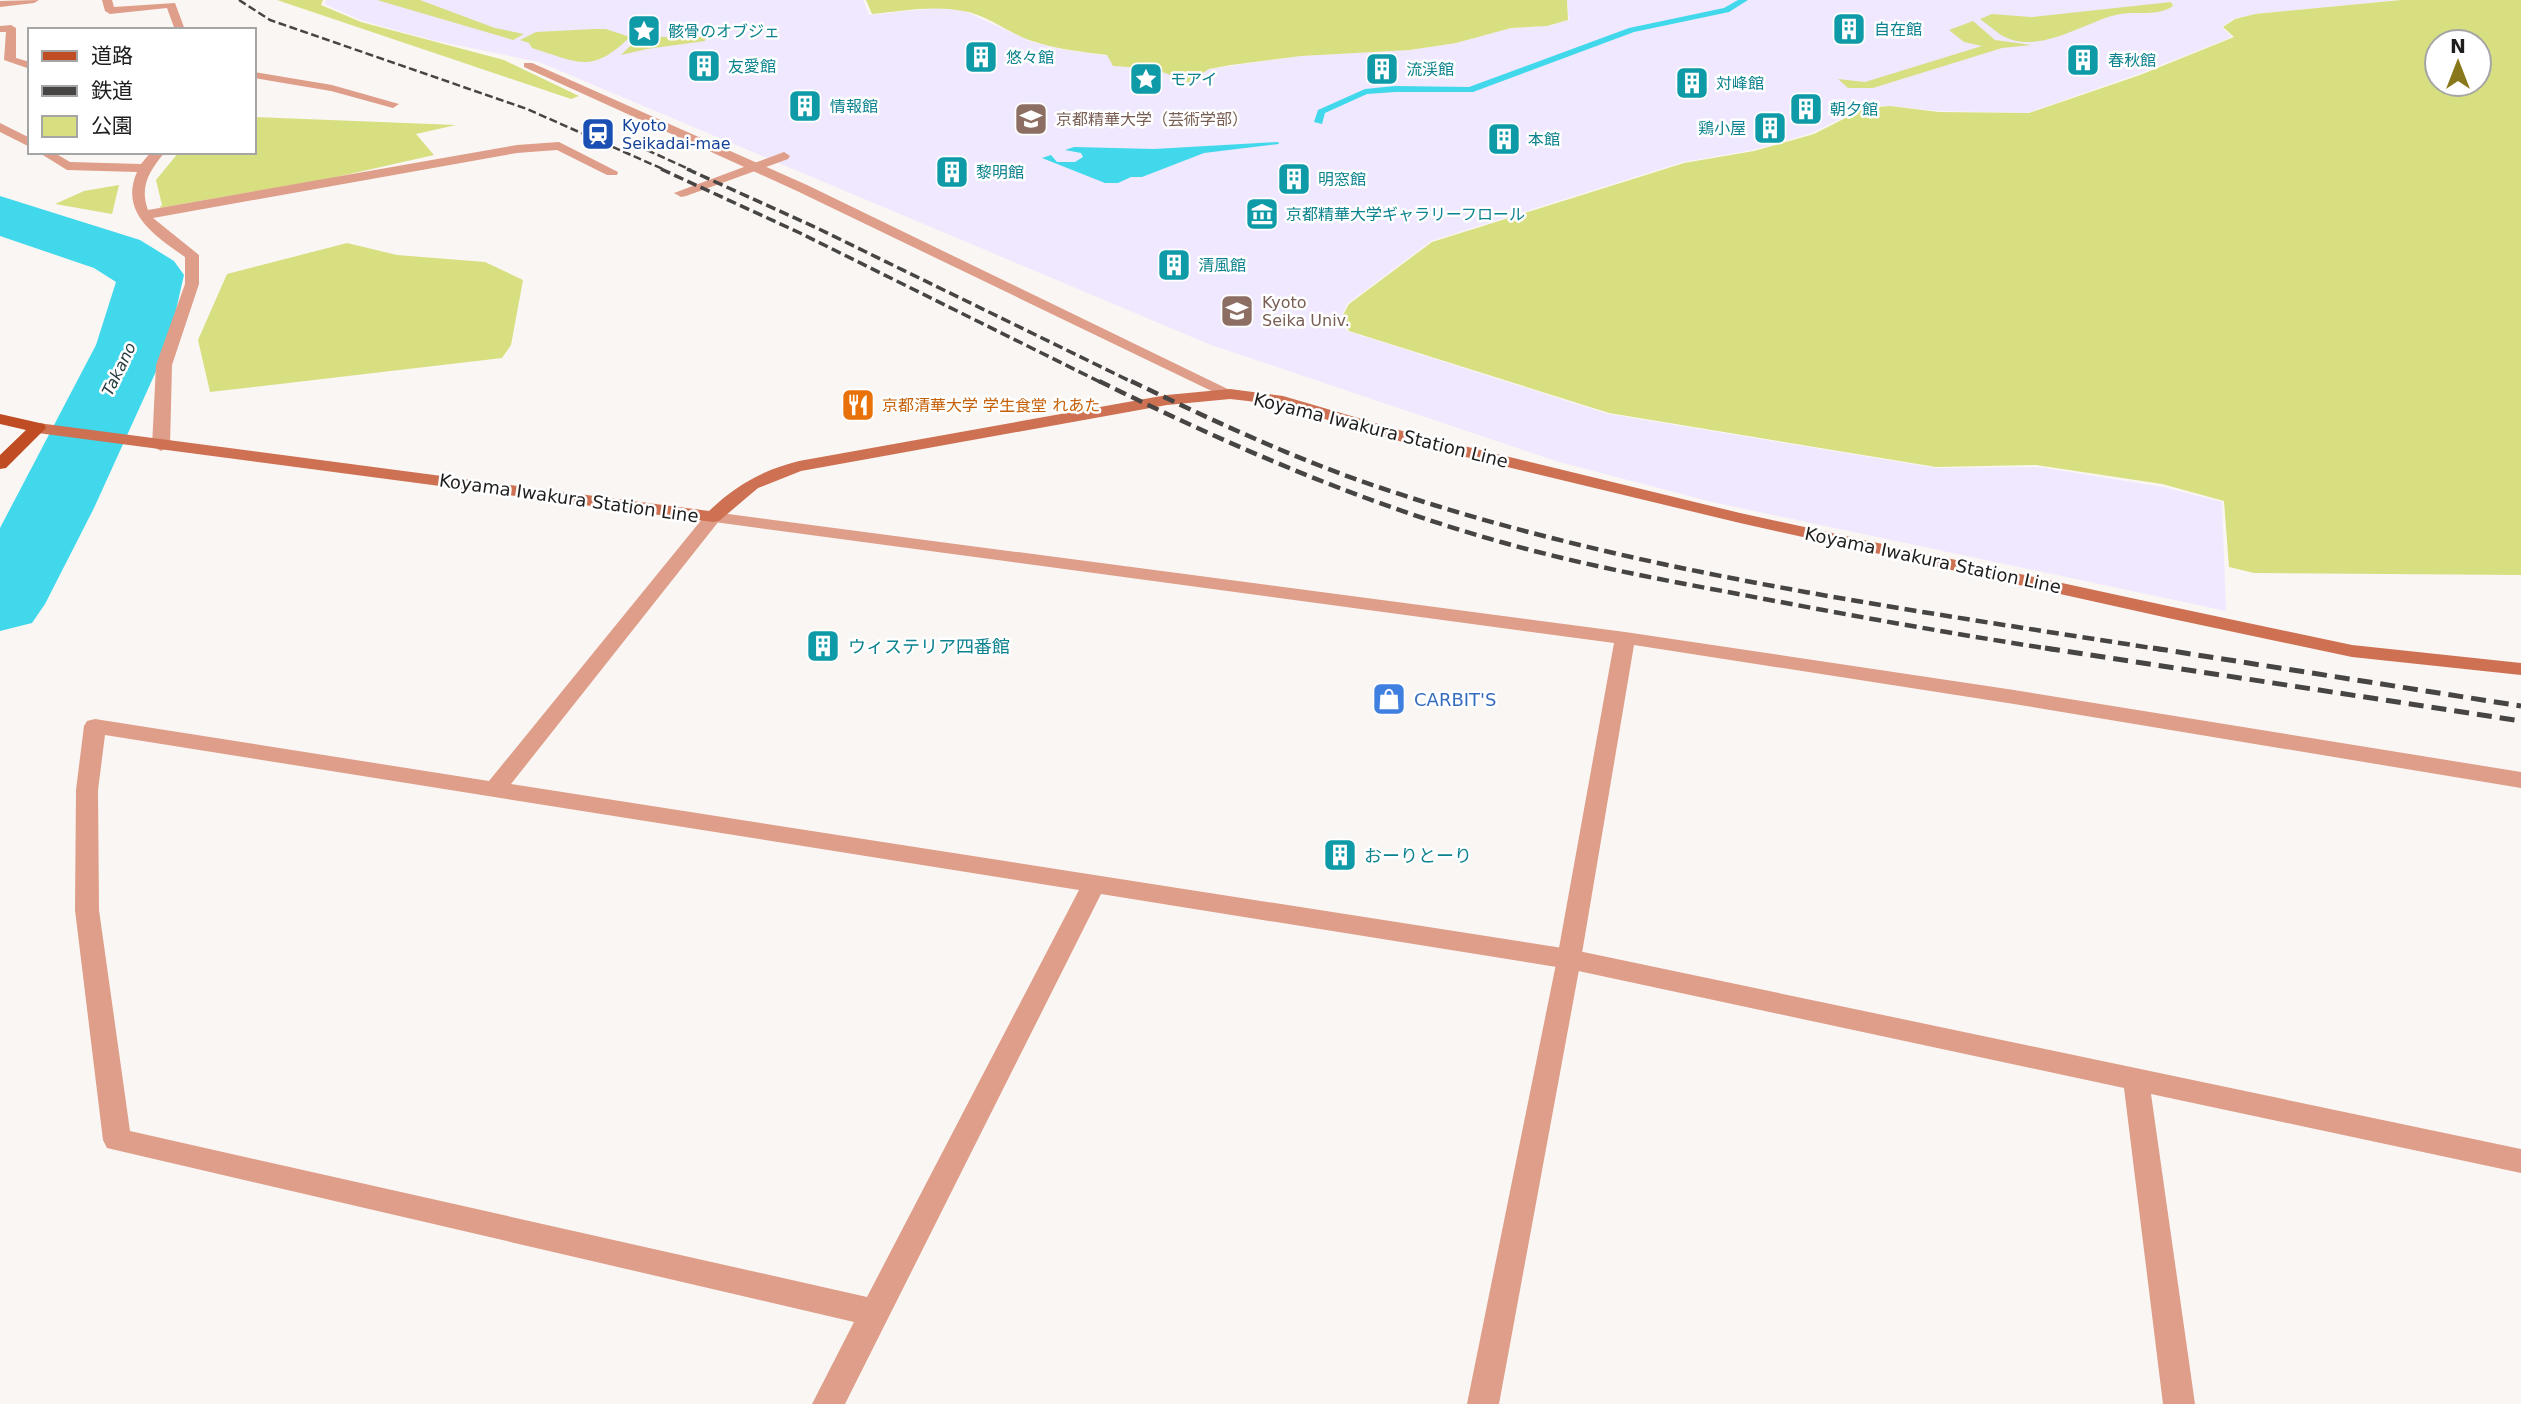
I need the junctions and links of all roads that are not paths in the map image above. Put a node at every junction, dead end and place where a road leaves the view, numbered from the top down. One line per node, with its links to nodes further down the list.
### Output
1 (34, 0): 3 (street)
2 (107, 0): 4 (street)
3 (0, 4)
4 (179, 28)
5 (0, 29): 6 (street)
6 (28, 65)
7 (528, 65): 19 (street)
8 (256, 75): 9 (street)
9 (393, 104)
10 (0, 127): 11 (street)
11 (28, 142)
12 (47, 154): 15 (street)
13 (156, 154): 15 (street)
14 (785, 156): 17 (street)
15 (145, 168): 18 (street)
16 (612, 172): 18 (street)
17 (681, 193)
18 (144, 215): 22 (street)
19 (1230, 394): 24 (main road, Koyama Iwakura Station Line); 26 (main road, Koyama Iwakura Station Line)
20 (0, 419): 21 (main road)
21 (38, 428): 22 (main road, Koyama Iwakura Station Line); 23 (main road)
22 (162, 446): 24 (main road, Koyama Iwakura Station Line)
23 (0, 464)
24 (713, 517): 25 (street); 28 (street)
25 (1626, 638): 27 (street); 30 (street)
26 (2521, 669)
27 (2521, 780)
28 (495, 789): 29 (street); 33 (street)
29 (1094, 884): 30 (street); 33 (street)
30 (1569, 958): 31 (street); 35 (street)
31 (2136, 1079): 32 (street); 36 (street)
32 (2521, 1161)
33 (874, 1314): 34 (street)
34 (828, 1404)
35 (1483, 1404)
36 (2179, 1404)

